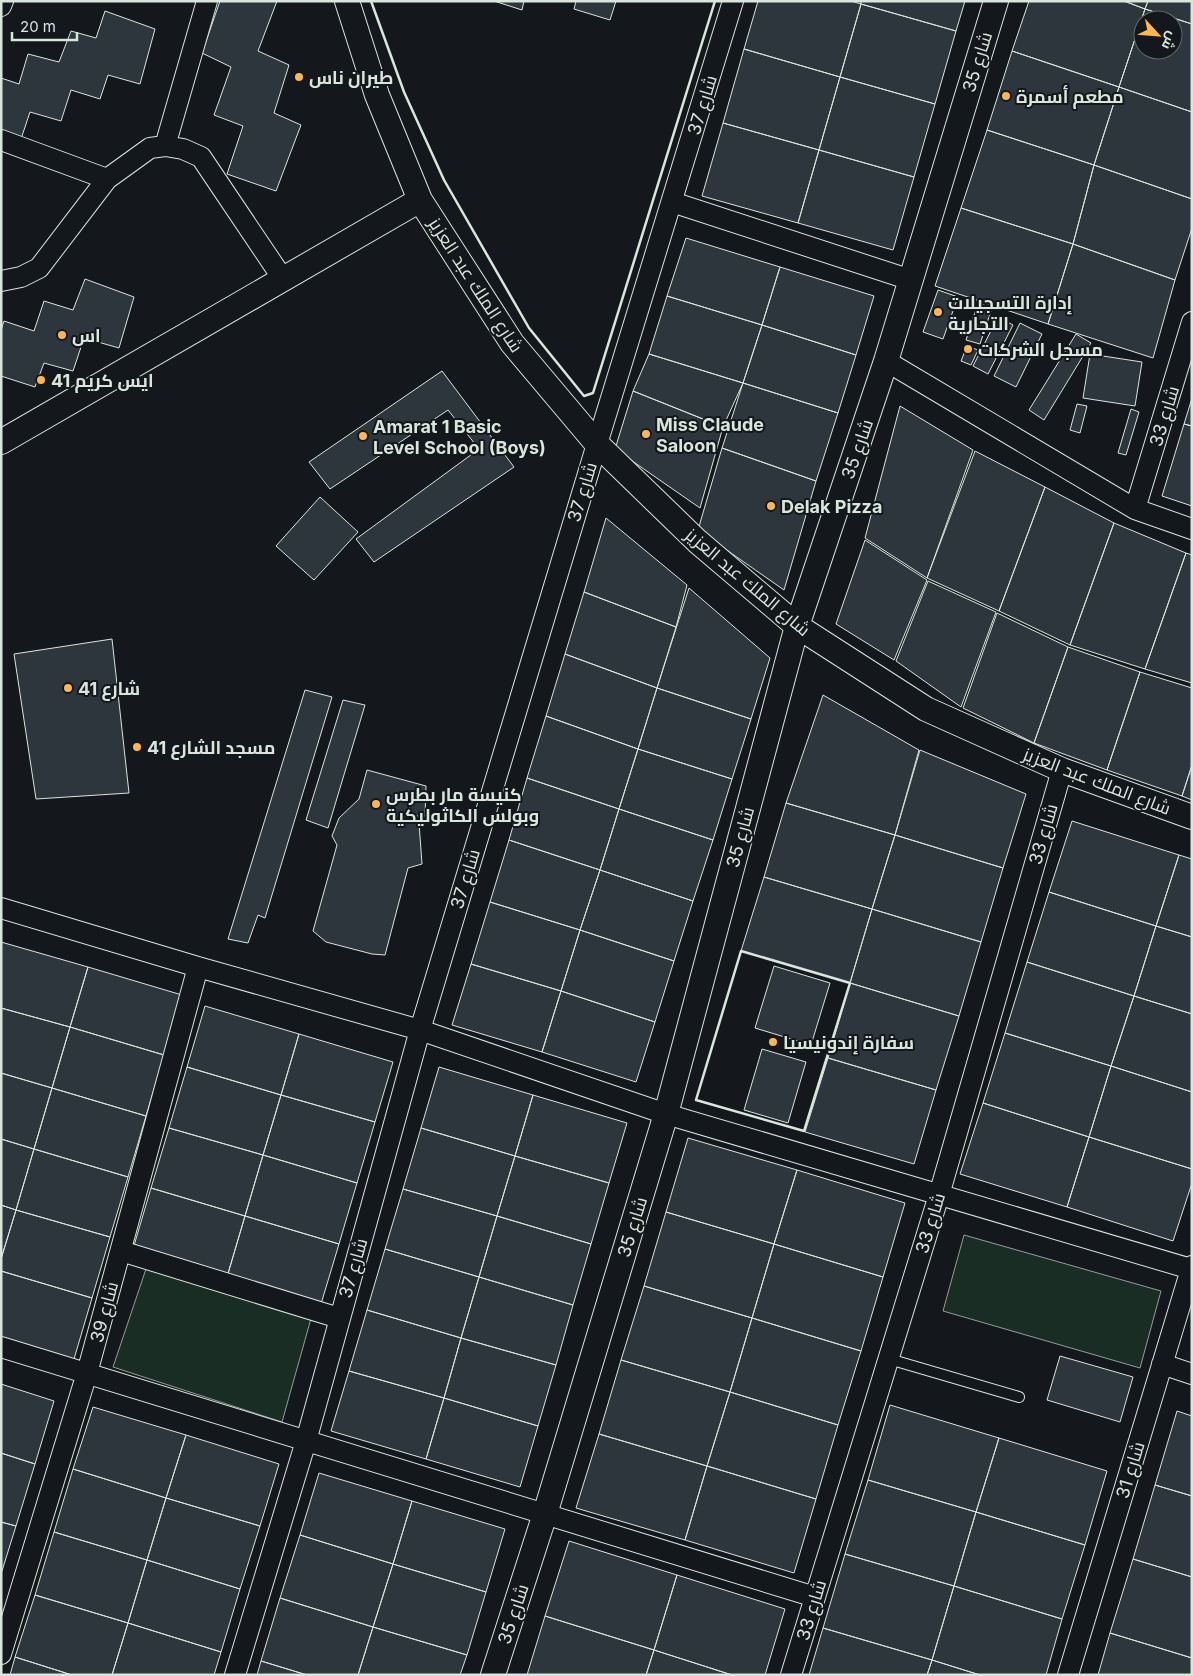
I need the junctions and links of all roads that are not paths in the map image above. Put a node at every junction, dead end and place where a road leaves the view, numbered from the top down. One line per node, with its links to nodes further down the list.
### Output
1 (3, 1): 6 (street)
2 (207, 1): 8 (street)
3 (347, 1): 10 (street, شارع الملك عبد العزيز)
4 (733, 1): 11 (street, شارع 37)
5 (996, 1): 13 (street, شارع 35)
6 (1, 6)
7 (1, 140): 9 (street)
8 (165, 146): 9 (street); 12 (street)
9 (108, 179): 14 (street)
10 (420, 200): 12 (street, شارع الملك عبد العزيز); 18 (street, شارع الملك عبد العزيز)
11 (672, 202): 13 (street); 18 (street, شارع 37)
12 (283, 280): 17 (street, شارع الملك عبد العزيز)
13 (911, 280): 16 (street, شارع 35)
14 (1, 281)
15 (1192, 322): 19 (street, شارع 33)
16 (886, 361): 19 (street); 21 (street, شارع 35)
17 (1, 442)
18 (597, 444): 21 (street, شارع الملك عبد العزيز); 26 (street, شارع 37)
19 (1136, 510): 20 (street)
20 (1192, 528)
21 (797, 626): 22 (street, شارع الملك عبد العزيز); 27 (street, شارع 35)
22 (1062, 770): 23 (street, شارع الملك عبد العزيز); 28 (street, شارع 33)
23 (1192, 817)
24 (1, 908): 25 (street)
25 (198, 967): 26 (street); 29 (street, شارع 39)
26 (420, 1030): 27 (street); 31 (street, شارع 37)
27 (666, 1114): 28 (street); 39 (street, شارع 35)
28 (939, 1194): 30 (street); 33 (street, شارع 33)
29 (121, 1250): 31 (street); 35 (street, شارع 39)
30 (1191, 1268): 34 (street, شارع 31)
31 (339, 1318): 38 (street, شارع 37)
32 (1, 1347): 35 (street)
33 (889, 1359): 37 (lane); 40 (street, شارع 33)
34 (1162, 1364): 36 (street); 45 (street, شارع 31)
35 (87, 1373): 38 (street); 41 (street, شارع 39)
36 (1192, 1374)
37 (1019, 1397)
38 (306, 1442): 39 (street); 42 (street, شارع 37)
39 (545, 1514): 40 (street); 43 (street, شارع 35)
40 (815, 1597): 44 (street, شارع 33)
41 (1, 1654)
42 (235, 1675)
43 (493, 1675)
44 (791, 1675)
45 (1068, 1675)

